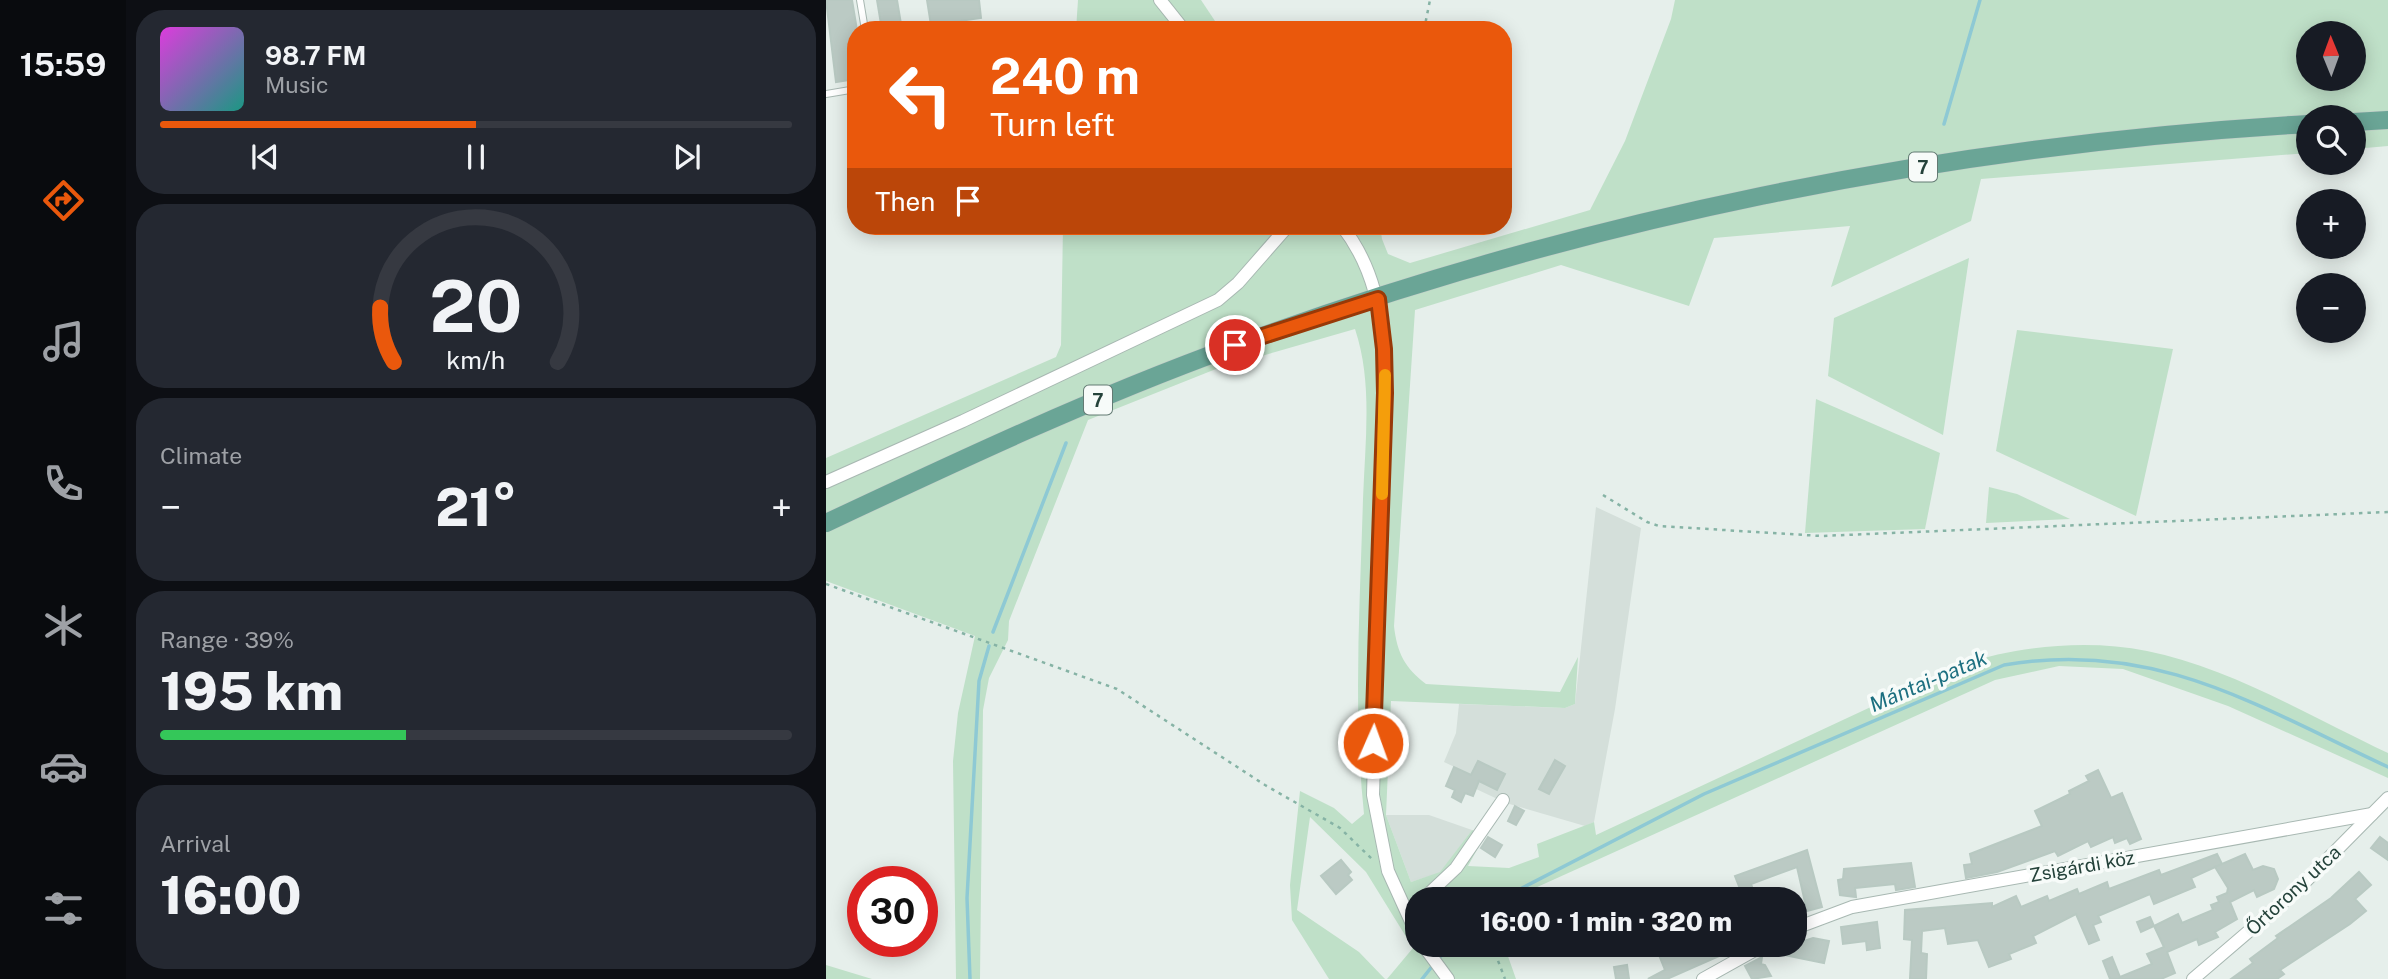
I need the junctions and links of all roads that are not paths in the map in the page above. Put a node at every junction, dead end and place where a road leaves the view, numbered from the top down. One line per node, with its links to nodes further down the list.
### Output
1 (860, 0): 3 (lane)
2 (1160, 0): 4 (street)
3 (864, 21)
4 (1177, 21)
5 (847, 90): 6 (lane)
6 (826, 94)
7 (2388, 120): 8 (main road)
8 (2366, 121)
9 (2296, 125): 12 (main road, 7)
10 (1280, 235): 13 (street)
11 (1348, 235): 12 (street)
12 (1378, 299): 14 (main road, 7); 19 (street)
13 (826, 482)
14 (826, 523)
15 (2388, 798): 17 (street, Őrtorony utca)
16 (1503, 800): 18 (street)
17 (2372, 814): 20 (street, Zsigárdi köz); 25 (street, Őrtorony utca)
18 (1437, 887)
19 (1404, 913)
20 (1807, 924)
21 (1431, 957): 23 (street)
22 (1742, 957): 24 (street)
23 (1448, 979)
24 (1703, 979)
25 (2193, 979)

